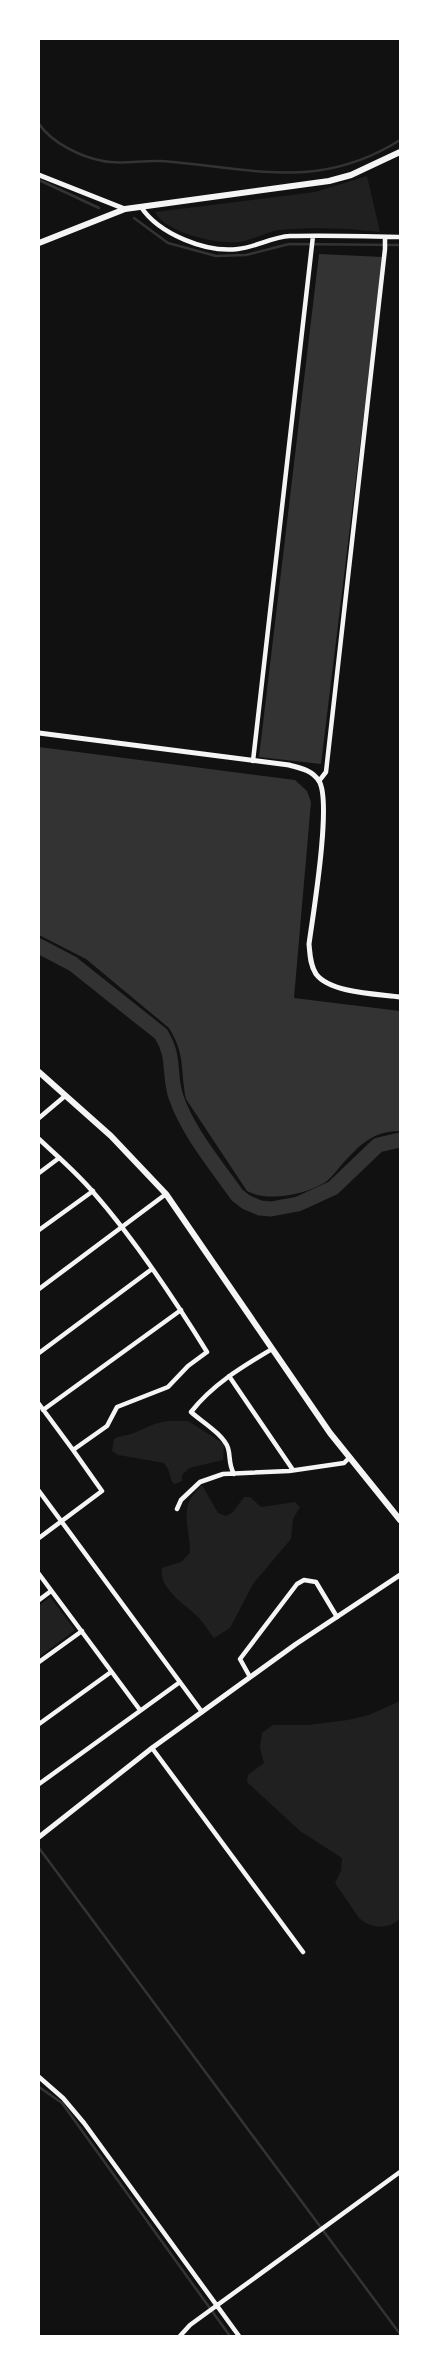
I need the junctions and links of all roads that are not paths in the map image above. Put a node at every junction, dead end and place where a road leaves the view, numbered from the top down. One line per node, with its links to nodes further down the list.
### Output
1 (400, 152): 3 (main road)
2 (39, 175): 4 (street)
3 (141, 207): 4 (main road); 5 (street)
4 (126, 209): 8 (main road)
5 (313, 236): 6 (street); 10 (street)
6 (385, 237): 7 (street); 11 (street)
7 (400, 237)
8 (39, 243)
9 (39, 734): 10 (street)
10 (253, 761): 11 (street)
11 (319, 781): 12 (street)
12 (400, 997)
13 (39, 1072): 14 (main road)
14 (65, 1096): 15 (street); 20 (main road)
15 (39, 1118)
16 (39, 1139): 17 (street)
17 (59, 1158): 18 (street); 19 (street)
18 (39, 1174)
19 (93, 1192): 21 (street); 22 (street)
20 (166, 1194): 21 (street); 26 (main road)
21 (122, 1226): 23 (street); 24 (street)
22 (39, 1230)
23 (152, 1270): 25 (street); 27 (street)
24 (39, 1288)
25 (181, 1310): 30 (street); 31 (street)
26 (272, 1349): 28 (street); 32 (main road)
27 (39, 1353)
28 (229, 1376): 33 (street); 34 (street)
29 (39, 1404): 30 (street)
30 (43, 1410): 31 (street)
31 (73, 1450): 38 (street)
32 (350, 1457): 33 (street); 37 (main road)
33 (293, 1470): 34 (street)
34 (234, 1474): 36 (street)
35 (39, 1491): 38 (street)
36 (177, 1509)
37 (400, 1520)
38 (61, 1521): 39 (street); 49 (street)
39 (39, 1538)
40 (39, 1574): 42 (street)
41 (400, 1575): 44 (street)
42 (51, 1591): 43 (street); 45 (street)
43 (39, 1600)
44 (337, 1617): 48 (street); 48 (street)
45 (82, 1631): 46 (street); 47 (street)
46 (39, 1662)
47 (111, 1672): 50 (street); 52 (street)
48 (250, 1677): 51 (street)
49 (180, 1682): 50 (street); 51 (street)
50 (140, 1710): 54 (street)
51 (202, 1712): 53 (street)
52 (39, 1724)
53 (152, 1748): 55 (street); 56 (street)
54 (39, 1784)
55 (39, 1837)
56 (304, 1952)
57 (39, 2077): 59 (street)
58 (400, 2172): 59 (street)
59 (217, 2305): 60 (street); 61 (street)
60 (180, 2336)
61 (239, 2336)

